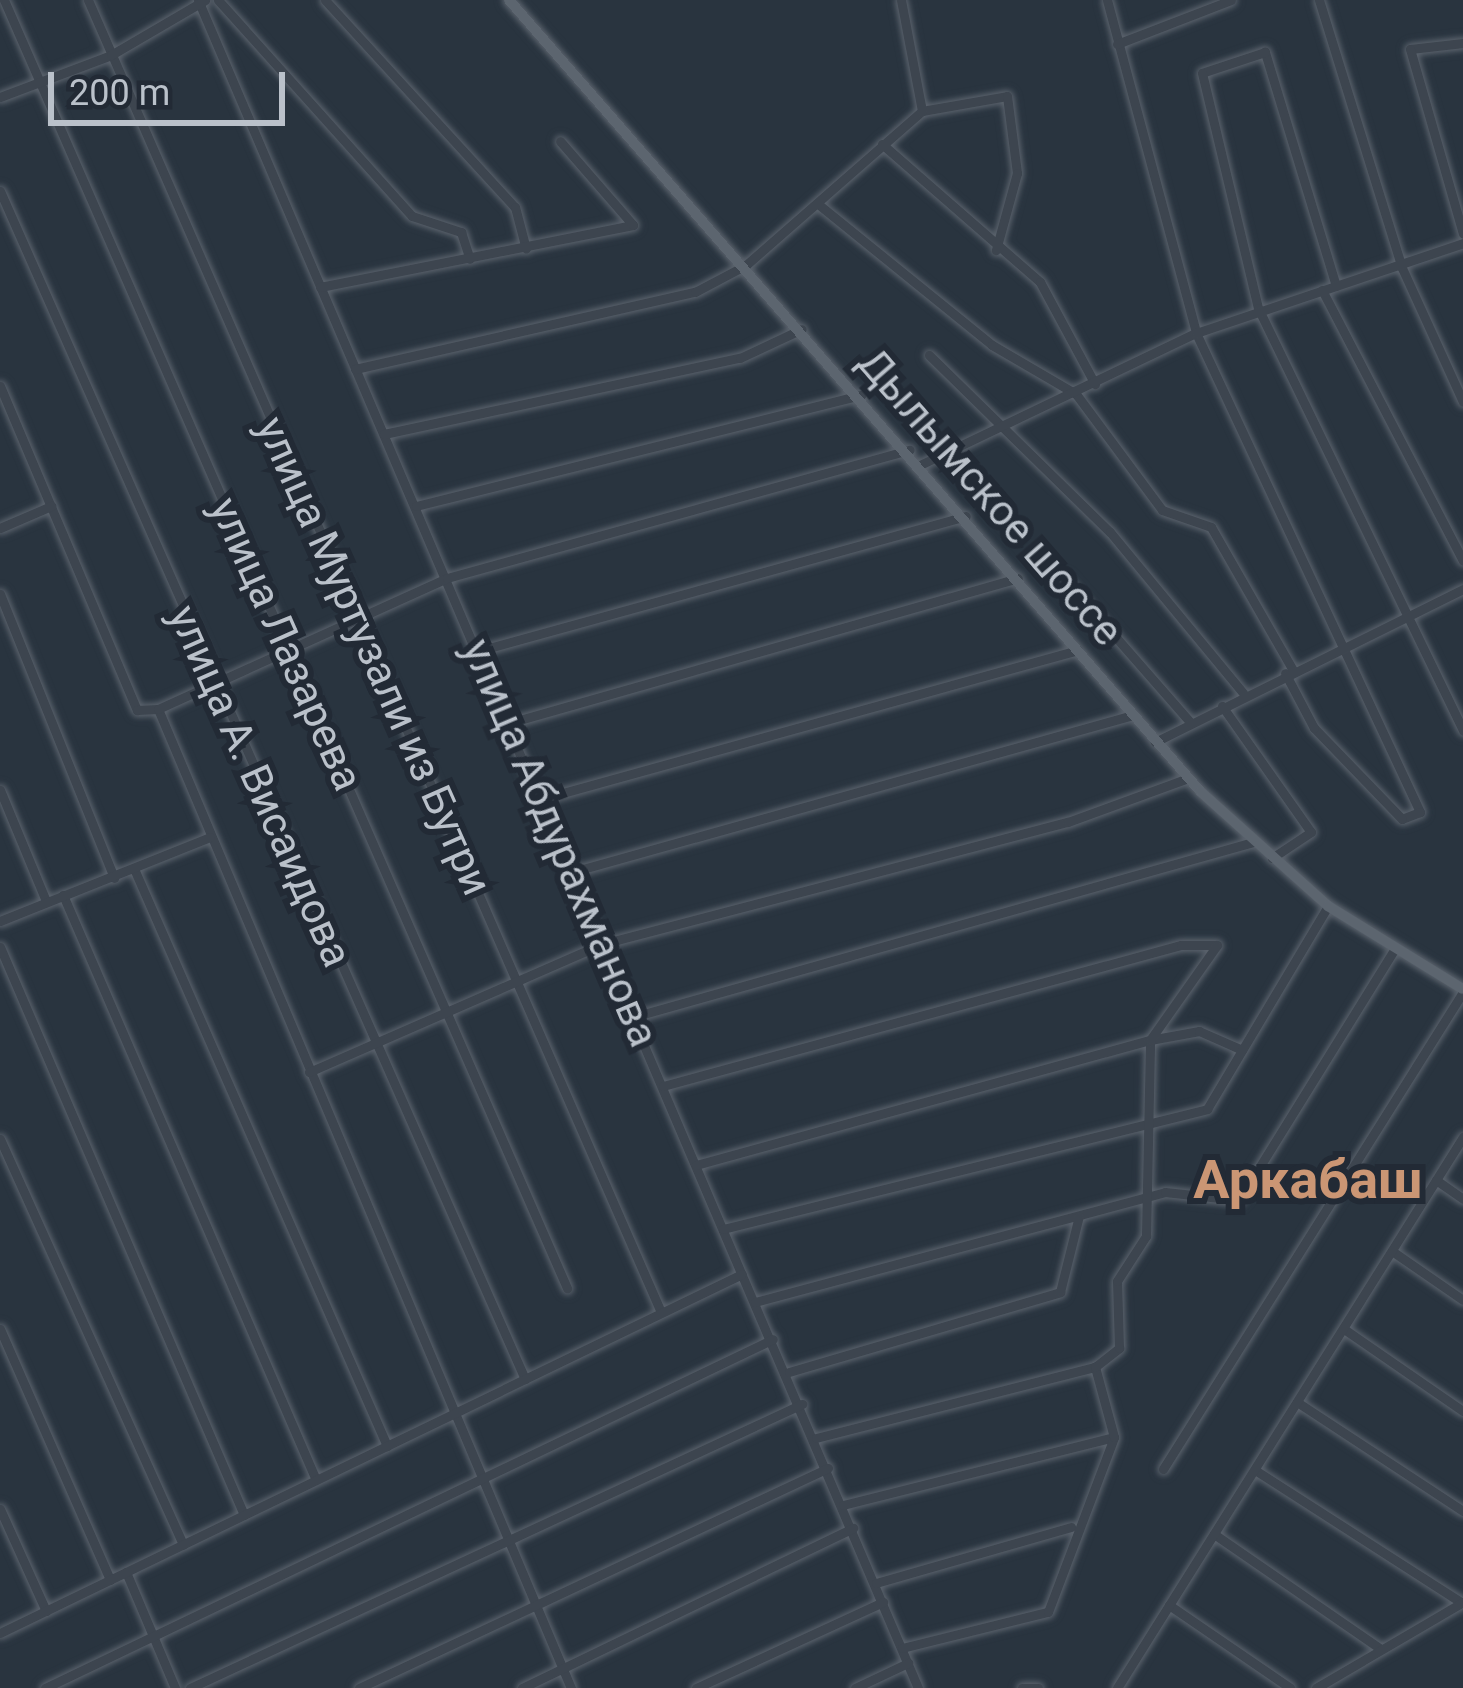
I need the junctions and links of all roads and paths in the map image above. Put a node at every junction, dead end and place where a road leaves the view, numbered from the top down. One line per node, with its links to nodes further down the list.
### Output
1 (4, 0): 14 (street, улица Лазарева)
2 (88, 0): 13 (street, улица Муртузали из Бутри)
3 (218, 0): 24 (street)
4 (325, 0): 22 (street)
5 (509, 0): 25 (main road, Дылымское шоссе)
6 (902, 0): 16 (street)
7 (1107, 0): 12 (street)
8 (1231, 0): 12 (street)
9 (1319, 0): 26 (street)
10 (201, 2): 13 (street); 28 (street, улица Абдурахманова)
11 (1463, 43): 21 (street)
12 (1117, 44): 32 (street)
13 (111, 55): 14 (street); 55 (street, улица Муртузали из Бутри)
14 (40, 87): 15 (street); 57 (street, улица Лазарева)
15 (0, 97)
16 (922, 111): 18 (street); 23 (street)
17 (560, 141): 22 (street)
18 (882, 144): 20 (street); 23 (street)
19 (0, 191): 61 (street, улица А. Висаидова)
20 (818, 204): 25 (street); 37 (street)
21 (1463, 238): 26 (street)
22 (526, 249): 24 (street)
23 (996, 250): 35 (street)
24 (470, 259): 28 (street)
25 (746, 266): 31 (main road, Дылымское шоссе); 34 (street)
26 (1402, 268): 27 (street); 39 (street)
27 (1336, 286): 29 (street); 30 (street)
28 (320, 287): 34 (street, улица Абдурахманова)
29 (1322, 290): 30 (street); 48 (street)
30 (1258, 308): 32 (street); 54 (street)
31 (802, 328): 38 (main road, Дылымское шоссе); 41 (street)
32 (1196, 333): 35 (street); 56 (street)
33 (929, 355): 40 (street)
34 (355, 369): 41 (street, улица Абдурахманова)
35 (1095, 384): 37 (street)
36 (0, 386): 44 (street)
37 (1076, 394): 40 (street); 60 (street)
38 (861, 395): 42 (main road, Дылымское шоссе); 45 (street)
39 (1463, 402)
40 (995, 427): 43 (street); 62 (street)
41 (384, 434): 45 (street, улица Абдурахманова)
42 (910, 450): 43 (main road, Дылымское шоссе); 49 (street)
43 (922, 464): 46 (main road, Дылымское шоссе)
44 (51, 506): 47 (street); 64 (street)
45 (416, 506): 49 (street, улица Абдурахманова)
46 (966, 516): 50 (main road, Дылымское шоссе); 59 (street)
47 (0, 528)
48 (1463, 561)
49 (447, 578): 55 (street); 59 (street, улица Абдурахманова)
50 (1018, 578): 58 (main road, Дылымское шоссе); 67 (street)
51 (1064, 578): 66 (street)
52 (1463, 589): 54 (street)
53 (0, 594): 78 (street)
54 (1409, 614): 56 (street); 68 (street)
55 (357, 616): 57 (street); 86 (street, улица Муртузали из Бутри)
56 (1347, 644): 60 (street); 60 (street)
57 (288, 649): 61 (street); 88 (street, улица Лазарева)
58 (1078, 650): 65 (main road, Дылымское шоссе); 72 (street)
59 (478, 651): 67 (street, улица Абдурахманова)
60 (1289, 672): 62 (street)
61 (214, 682): 64 (street); 91 (street, улица А. Висаидова)
62 (1243, 693): 63 (street)
63 (1222, 706): 66 (street); 75 (street)
64 (158, 709): 73 (street)
65 (1133, 715): 69 (main road, Дылымское шоссе); 77 (street)
66 (1190, 722): 69 (street)
67 (509, 723): 72 (street, улица Абдурахманова)
68 (1463, 730)
69 (1155, 742): 70 (main road, Дылымское шоссе)
70 (1188, 778): 74 (main road, Дылымское шоссе); 83 (street)
71 (0, 790): 80 (street)
72 (541, 799): 77 (street, улица Абдурахманова)
73 (210, 836): 76 (street); 93 (street)
74 (1253, 842): 75 (main road, Дылымское шоссе); 89 (street)
75 (1272, 858): 81 (main road, Дылымское шоссе)
76 (135, 871): 78 (street); 122 (street)
77 (572, 872): 83 (street, улица Абдурахманова)
78 (114, 878): 79 (street)
79 (64, 895): 80 (street); 127 (street)
80 (46, 901): 82 (street)
81 (1328, 906): 85 (main road, Дылымское шоссе); 92 (street)
82 (0, 921)
83 (602, 944): 86 (street); 89 (street, улица Абдурахманова)
84 (0, 947): 131 (street)
85 (1394, 950): 87 (main road, Дылымское шоссе); 100 (street)
86 (517, 982): 88 (street); 109 (street, улица Муртузали из Бутри)
87 (1463, 991): 124 (street)
88 (447, 1013): 91 (street); 106 (street, улица Лазарева)
89 (633, 1016): 94 (street, улица Абдурахманова)
90 (1150, 1040): 92 (street); 94 (street); 95 (street); 98 (street)
91 (374, 1045): 93 (street); 115 (street, улица А. Висаидова)
92 (1242, 1050): 95 (street)
93 (309, 1072): 119 (street)
94 (663, 1086): 98 (street, улица Абдурахманова)
95 (1143, 1124): 100 (street); 103 (street)
96 (1463, 1137): 99 (street)
97 (0, 1139): 136 (street)
98 (696, 1165): 103 (street, улица Абдурахманова)
99 (1436, 1180): 101 (street); 104 (street)
100 (1145, 1198): 102 (street); 113 (street)
101 (1463, 1199)
102 (1079, 1216): 108 (street); 114 (street)
103 (723, 1229): 105 (street, улица Абдурахманова)
104 (1392, 1252): 107 (street); 111 (street)
105 (742, 1274): 108 (street, улица Абдурахманова); 109 (street)
106 (567, 1288)
107 (1463, 1300)
108 (755, 1302): 112 (street, улица Абдурахманова)
109 (661, 1312): 115 (street)
110 (0, 1329): 138 (street)
111 (1343, 1329): 116 (street); 118 (street)
112 (772, 1339): 114 (street, улица Абдурахманова); 126 (street)
113 (1095, 1367): 120 (street); 121 (street)
114 (789, 1372): 117 (street, улица Абдурахманова)
115 (525, 1379): 119 (street)
116 (1297, 1402): 125 (street); 130 (street)
117 (802, 1404): 121 (street, улица Абдурахманова); 135 (street)
118 (1463, 1412)
119 (452, 1414): 122 (street); 126 (street)
120 (1114, 1437): 128 (street); 132 (street)
121 (816, 1438): 123 (street, улица Абдурахманова)
122 (387, 1446): 127 (street)
123 (828, 1468): 128 (street, улица Абдурахманова); 142 (street)
124 (1163, 1469)
125 (1255, 1470): 134 (street); 141 (street)
126 (481, 1479): 135 (street); 146 (street)
127 (316, 1480): 131 (street)
128 (843, 1505): 133 (street, улица Абдурахманова)
129 (0, 1509): 144 (street)
130 (1463, 1511)
131 (244, 1515): 136 (street)
132 (1071, 1527): 139 (street); 147 (street)
133 (853, 1528): 139 (street, улица Абдурахманова); 150 (street)
134 (1214, 1534): 143 (street); 148 (street)
135 (507, 1539): 142 (street); 153 (street)
136 (183, 1545): 137 (street)
137 (126, 1573): 138 (street); 146 (street)
138 (110, 1580): 144 (street)
139 (876, 1582): 140 (street, улица Абдурахманова)
140 (883, 1602): 147 (street, улица Абдурахманова); 157 (street)
141 (1462, 1602): 148 (street)
142 (534, 1603): 150 (street); 154 (street)
143 (1169, 1605): 162 (street); 163 (street)
144 (46, 1611): 145 (street)
145 (0, 1634)
146 (153, 1636): 151 (street); 152 (street)
147 (902, 1648): 149 (street, улица Абдурахманова)
148 (1381, 1648): 164 (street)
149 (908, 1663): 158 (street); 159 (street, улица Абдурахманова)
150 (562, 1668): 155 (street); 156 (street)
151 (45, 1688)
152 (175, 1688)
153 (190, 1688)
154 (359, 1688)
155 (523, 1688)
156 (571, 1688)
157 (696, 1688)
158 (855, 1688)
159 (918, 1688)
160 (1022, 1688): 161 (street)
161 (1038, 1688)
162 (1117, 1688)
163 (1290, 1688)
164 (1316, 1688)

